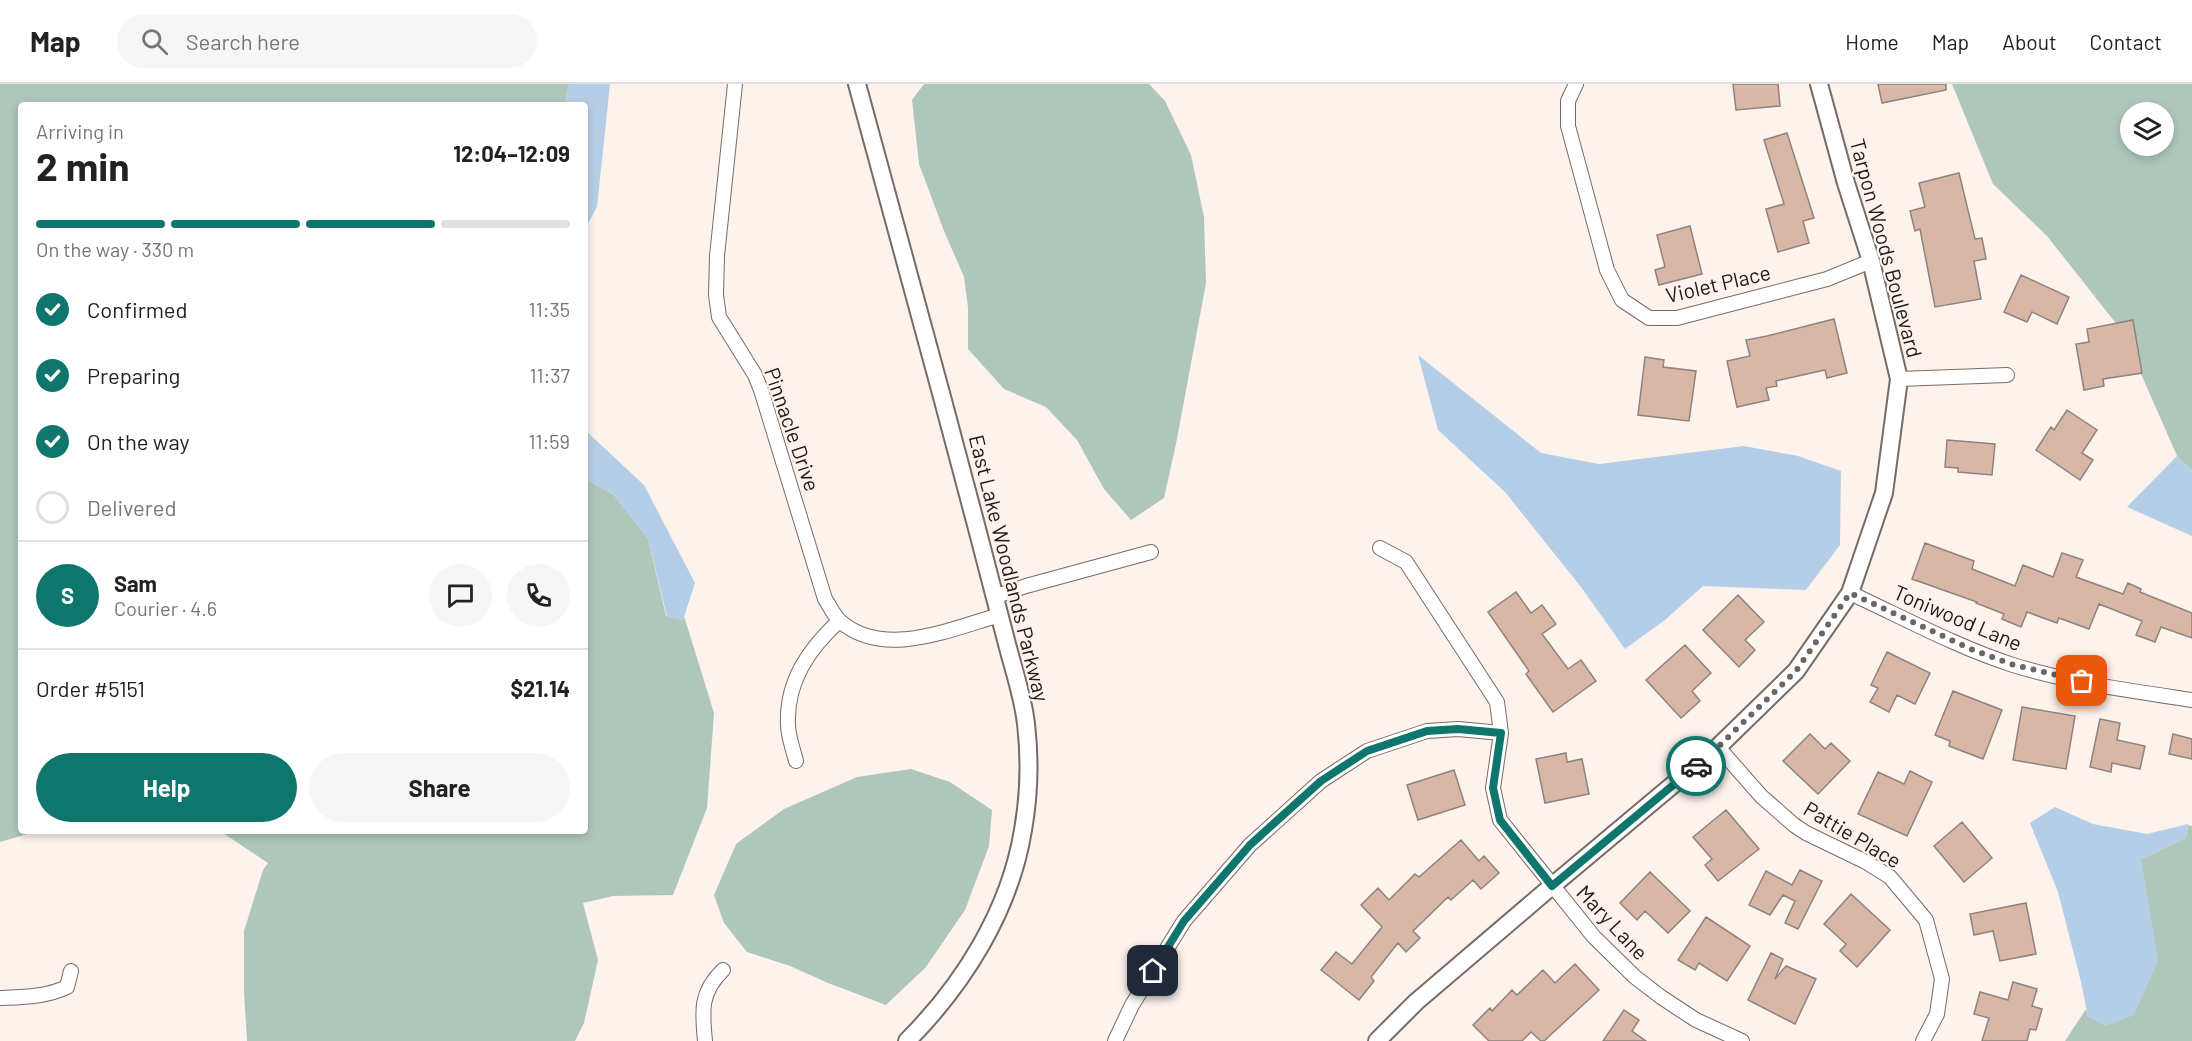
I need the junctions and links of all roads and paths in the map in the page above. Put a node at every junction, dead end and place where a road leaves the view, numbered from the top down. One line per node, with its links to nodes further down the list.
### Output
1 (735, 84): 13 (street, Pinnacle Drive)
2 (857, 84): 11 (street, East Lake Woodlands Parkway)
3 (1576, 84): 5 (street, Violet Place)
4 (1819, 84): 5 (street, Tarpon Woods Boulevard)
5 (1871, 261): 7 (street, Tarpon Woods Boulevard)
6 (2007, 375): 7 (street)
7 (1899, 379): 10 (street, Tarpon Woods Boulevard)
8 (1380, 548): 15 (street, Mary Lane)
9 (1151, 552): 11 (street)
10 (1850, 593): 14 (street, Toniwood Lane); 16 (street, Tarpon Woods Boulevard)
11 (994, 597): 12 (street, East Lake Woodlands Parkway)
12 (999, 615): 13 (street); 23 (street, East Lake Woodlands Parkway)
13 (839, 621): 17 (street)
14 (2192, 700)
15 (1501, 733): 18 (street, Mary Lane); 24 (street)
16 (1718, 747): 18 (street, Tarpon Woods Boulevard); 27 (street, Pattie Place)
17 (796, 761)
18 (1552, 886): 25 (street, Tarpon Woods Boulevard); 26 (street, Mary Lane)
19 (723, 970): 22 (street)
20 (71, 971): 21 (street)
21 (0, 998)
22 (705, 1041)
23 (907, 1041)
24 (1115, 1041)
25 (1377, 1041)
26 (1742, 1041)
27 (1923, 1041)

